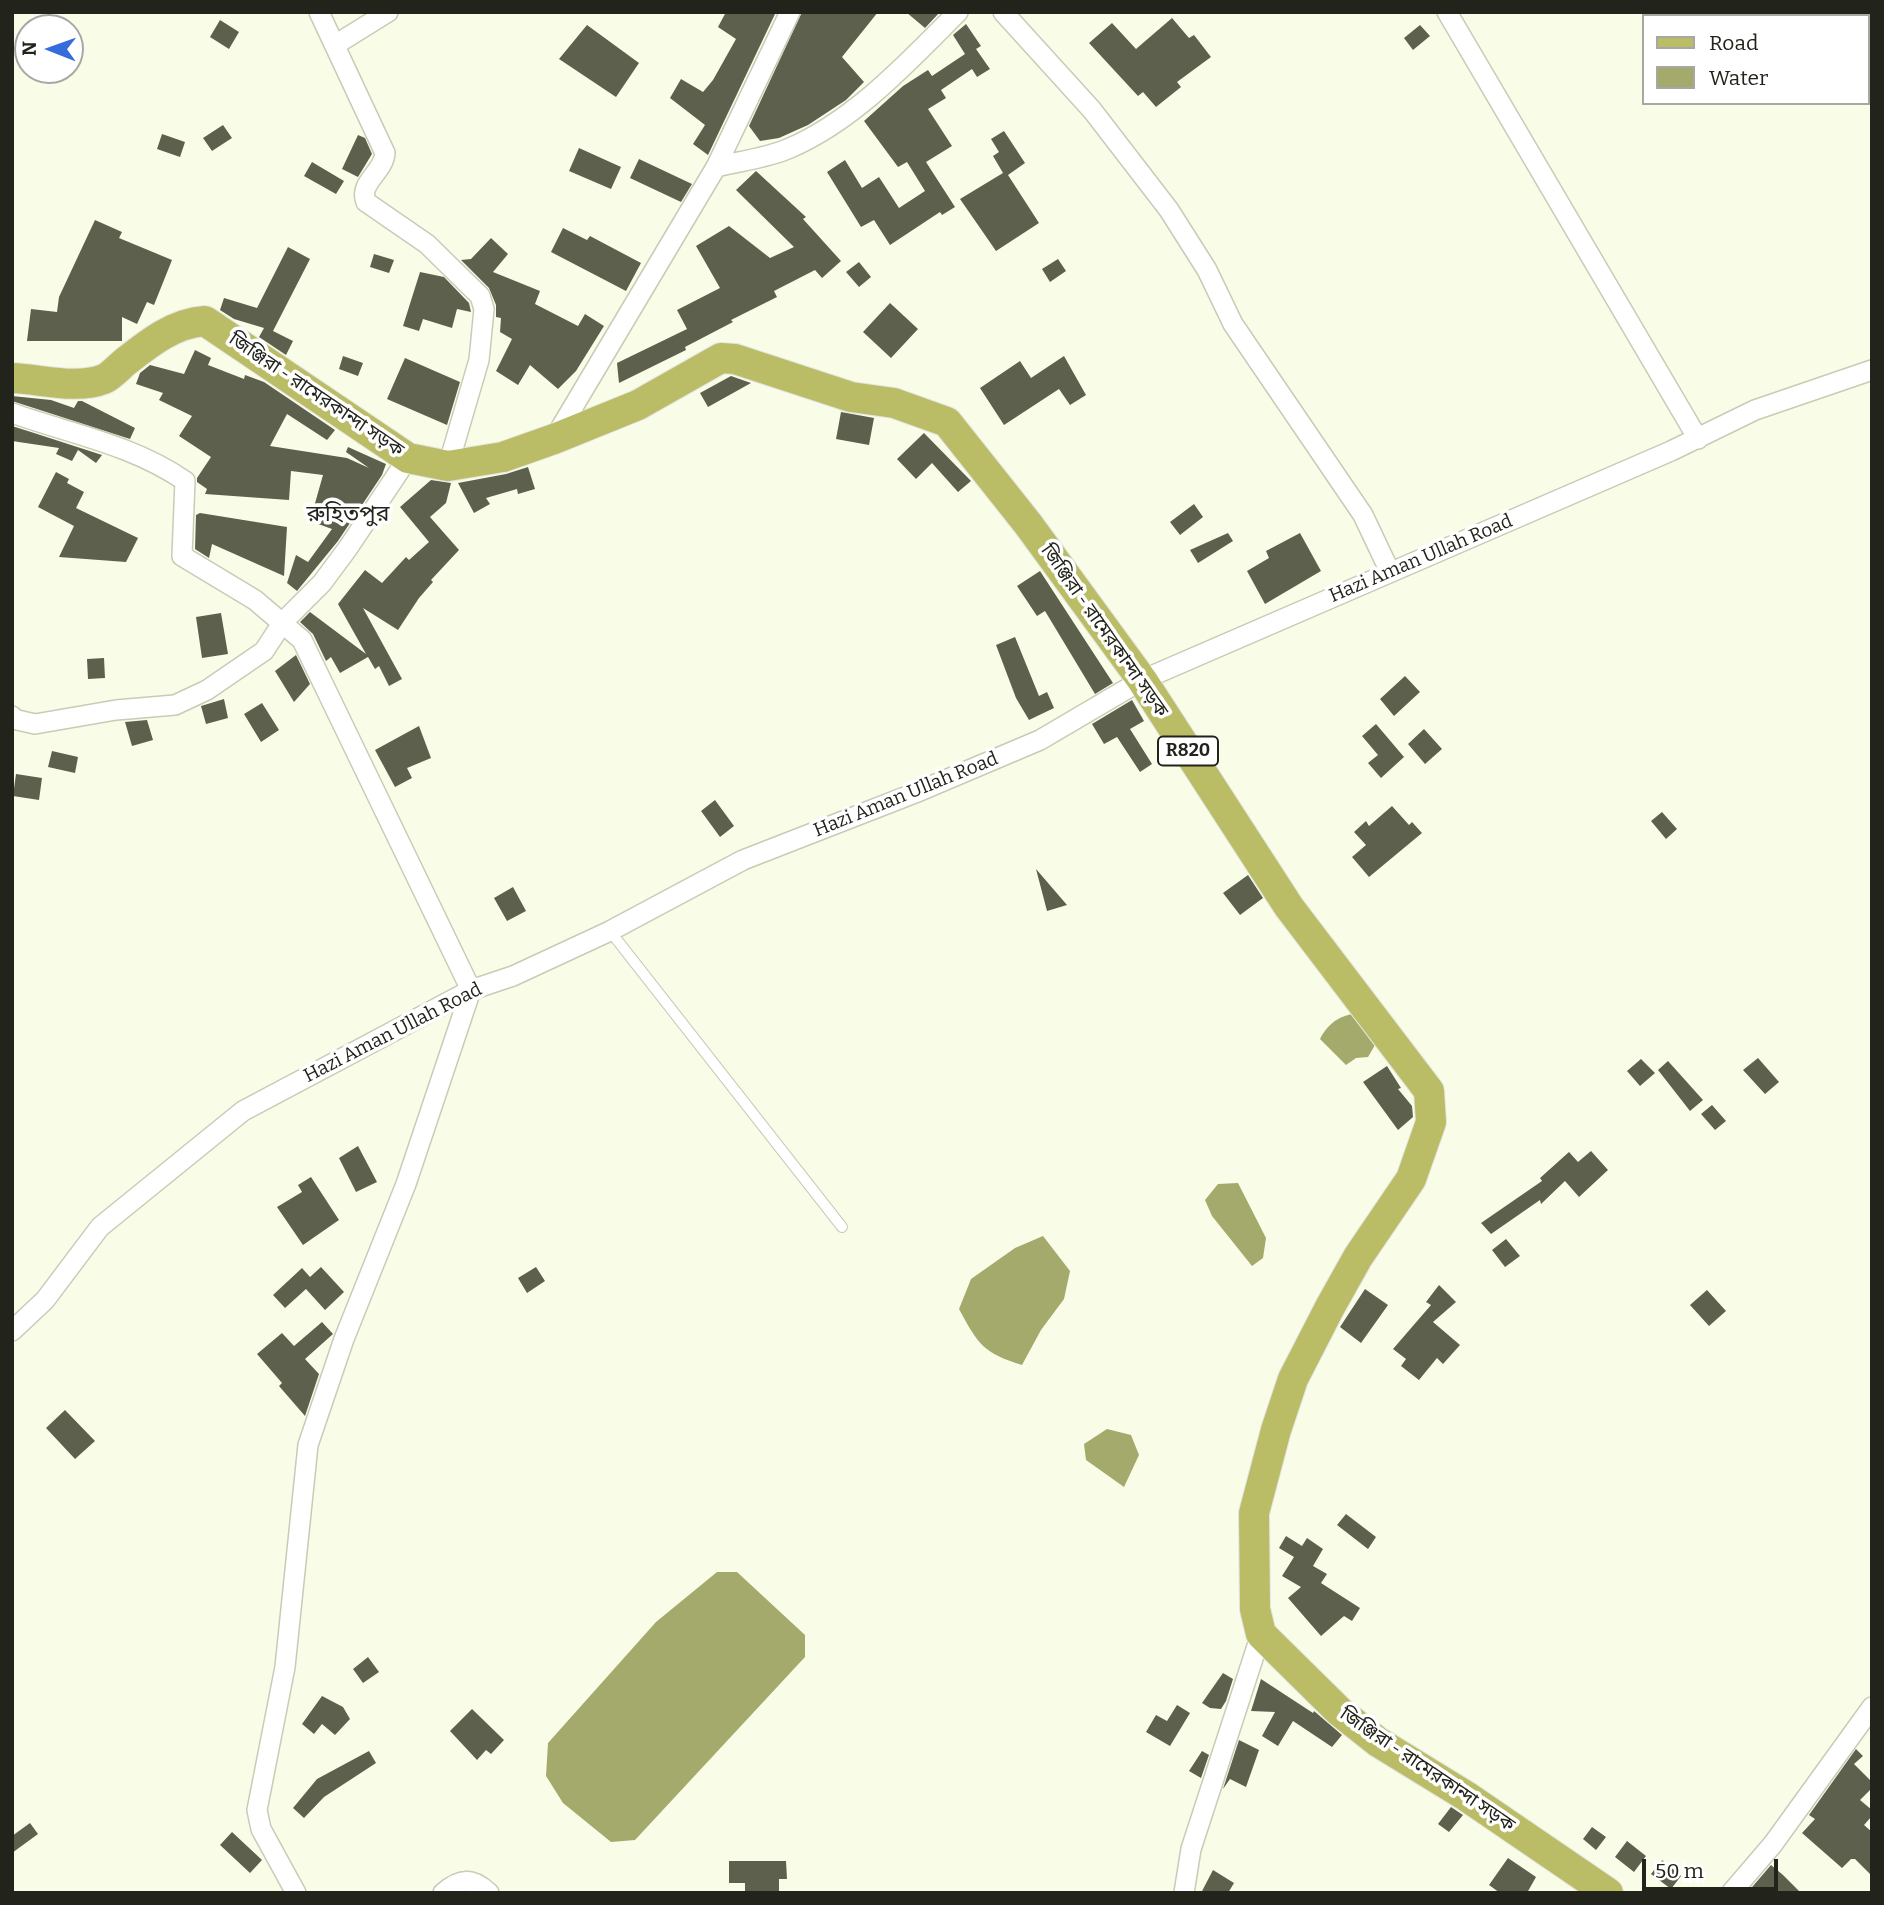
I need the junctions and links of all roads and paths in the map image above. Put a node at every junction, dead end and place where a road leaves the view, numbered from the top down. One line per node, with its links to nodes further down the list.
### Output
1 (320, 12): 7 (street)
2 (388, 12): 7 (street)
3 (790, 12): 8 (street)
4 (958, 12): 8 (street)
5 (1003, 12): 16 (street)
6 (1447, 12): 13 (street)
7 (335, 45): 15 (street)
8 (716, 167): 12 (street)
9 (1872, 370): 13 (street, Hazi Aman Ullah Road)
10 (12, 378): 14 (main road, জিঞ্জিরা - রামেরকান্দা সড়ক / R820)
11 (12, 414): 17 (street)
12 (554, 439): 15 (main road, জিঞ্জিরা - রামেরকান্দা সড়ক / R820); 18 (main road, জিঞ্জিরা - রামেরকান্দা সড়ক / R820)
13 (1698, 439): 16 (street, Hazi Aman Ullah Road)
14 (408, 458): 15 (main road, জিঞ্জিরা - রামেরকান্দা সড়ক / R820); 17 (street)
15 (448, 466)
16 (1390, 572): 18 (street, Hazi Aman Ullah Road)
17 (283, 622): 19 (street); 21 (street)
18 (1142, 680): 20 (street, Hazi Aman Ullah Road); 24 (main road, জিঞ্জিরা - রামেরকান্দা সড়ক / R820)
19 (12, 716)
20 (611, 931): 21 (street, Hazi Aman Ullah Road); 22 (lane)
21 (471, 990): 23 (street, Hazi Aman Ullah Road); 26 (street)
22 (842, 1227)
23 (12, 1331)
24 (1261, 1634): 29 (street); 30 (main road, জিঞ্জিরা - রামেরকান্দা সড়ক)
25 (1872, 1707): 31 (street)
26 (296, 1893)
27 (443, 1893): 28 (street)
28 (489, 1893)
29 (1184, 1893)
30 (1608, 1893)
31 (1731, 1893)

